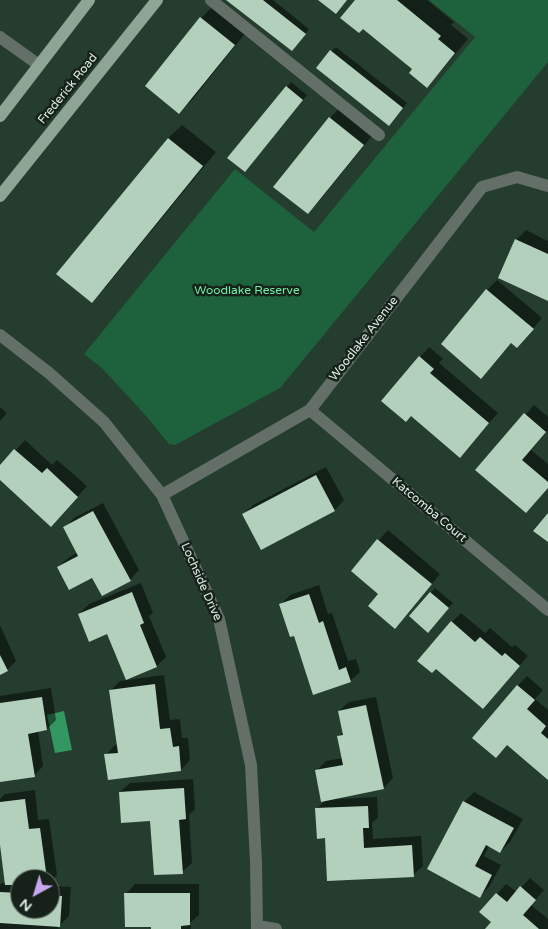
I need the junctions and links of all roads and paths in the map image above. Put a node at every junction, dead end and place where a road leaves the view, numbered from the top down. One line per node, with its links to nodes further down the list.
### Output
1 (89, 0): 5 (main road)
2 (157, 0): 9 (main road, Frederick Road)
3 (211, 0): 7 (street)
4 (0, 37): 5 (street)
5 (40, 65): 6 (main road)
6 (0, 116)
7 (379, 135)
8 (548, 186): 11 (street, Woodlake Avenue)
9 (0, 196)
10 (0, 336): 12 (street, Lochside Drive)
11 (310, 410): 12 (street, Woodlake Avenue); 13 (street, Katcomba Court)
12 (162, 495): 14 (street, Lochside Drive)
13 (548, 610)
14 (257, 928): 15 (street)
15 (276, 929)

